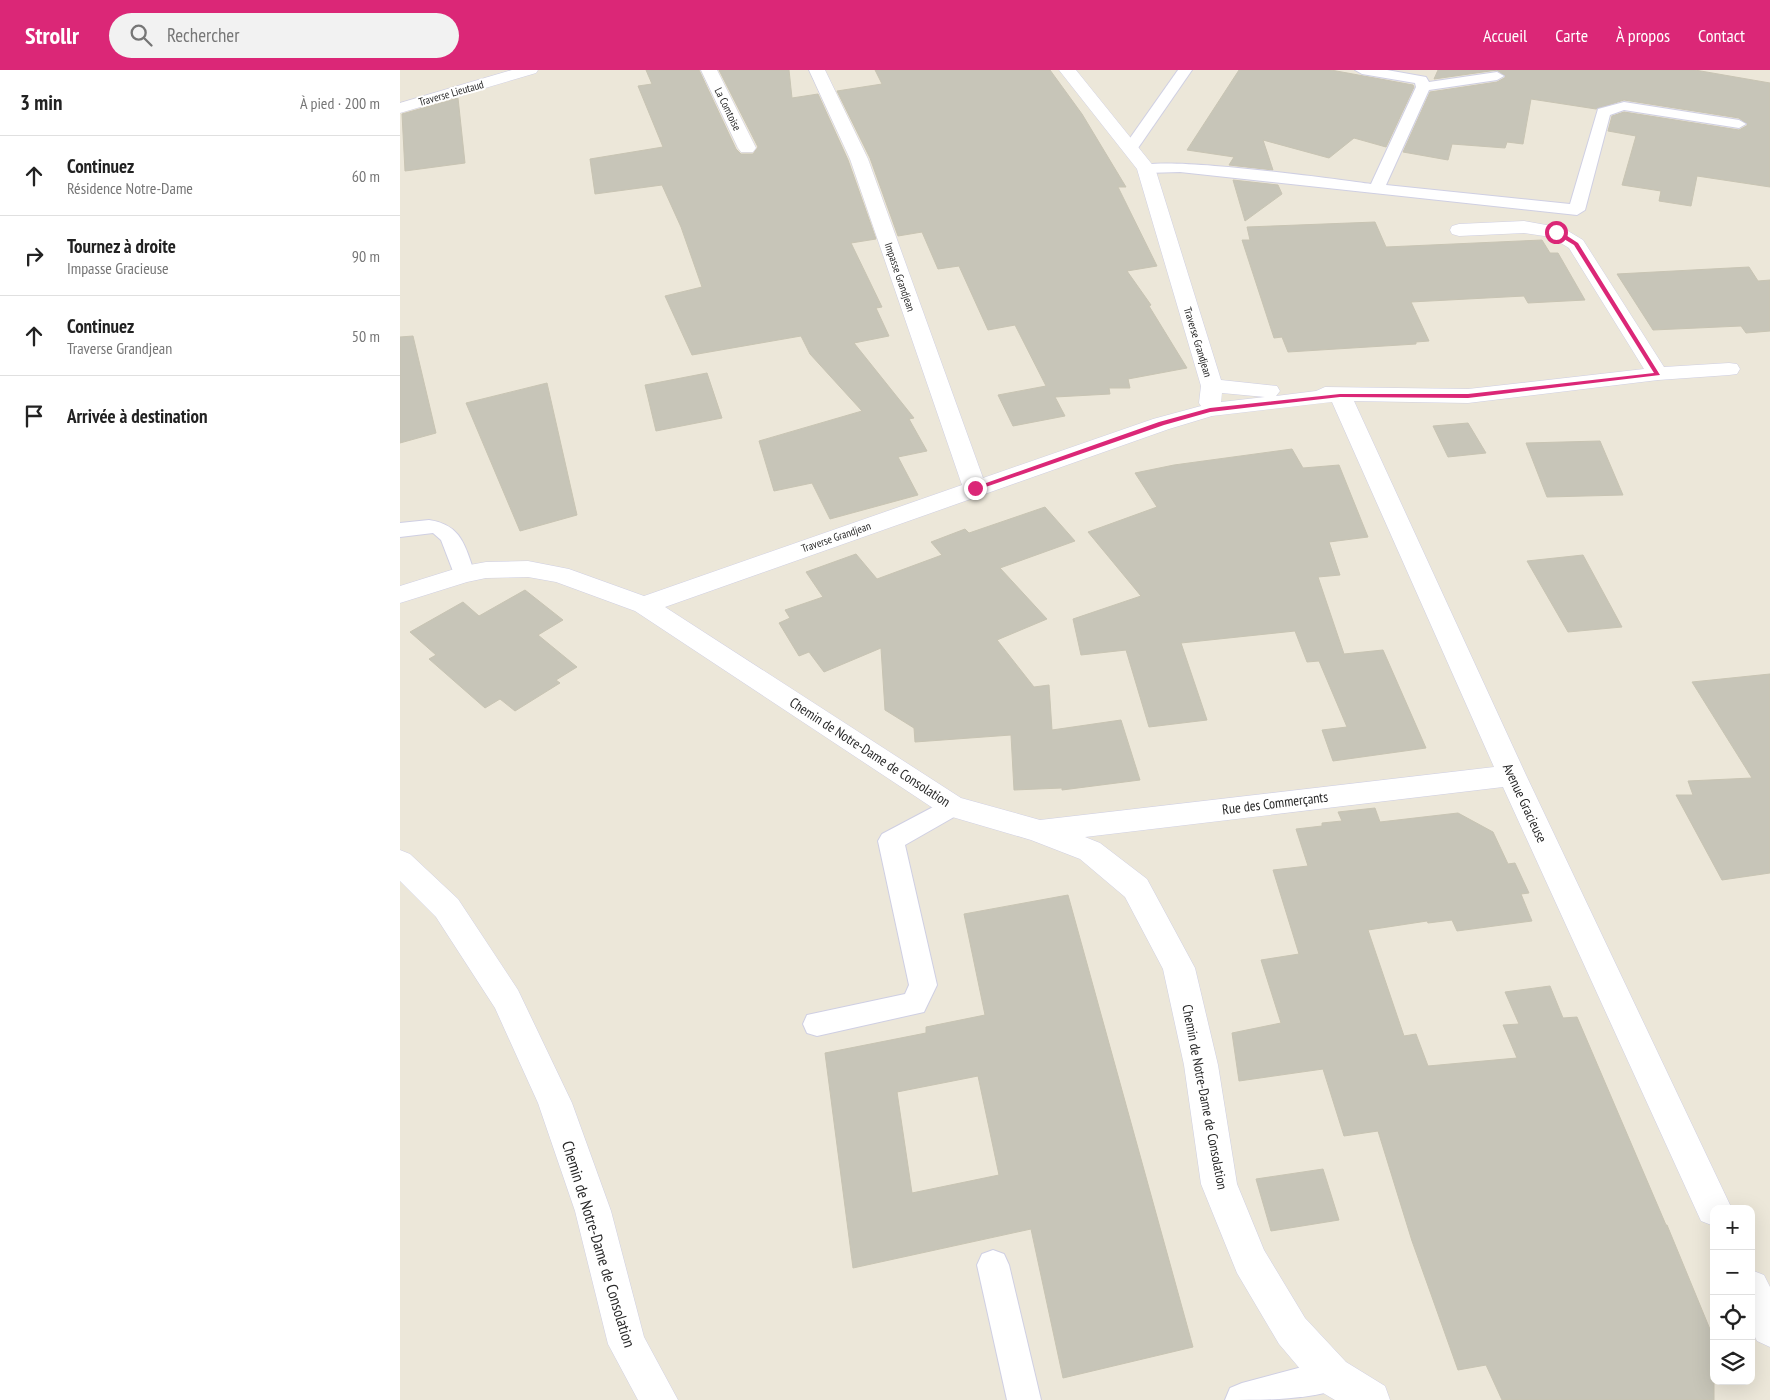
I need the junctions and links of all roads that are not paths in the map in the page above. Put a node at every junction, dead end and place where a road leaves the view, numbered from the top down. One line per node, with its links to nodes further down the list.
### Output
1 (530, 70): 9 (street, Traverse Lieutaud)
2 (709, 70): 11 (street, La Comtoise)
3 (817, 70): 21 (street, Impasse Grandjean)
4 (1067, 70): 12 (street, Traverse Grandjean)
5 (1185, 70): 12 (lane)
6 (1362, 70): 8 (lane)
7 (1497, 76): 8 (lane)
8 (1423, 87): 14 (lane)
9 (400, 108)
10 (1740, 124): 14 (lane)
11 (748, 148)
12 (1131, 148): 13 (street, Traverse Grandjean)
13 (1146, 168): 14 (lane); 18 (street, Traverse Grandjean)
14 (1376, 189)
15 (1459, 230): 17 (street)
16 (1729, 369): 17 (street)
17 (1658, 374): 19 (street)
18 (1212, 386): 19 (street); 20 (street, Traverse Grandjean)
19 (1340, 396): 20 (street); 26 (street, Avenue Gracieuse)
20 (1210, 410): 21 (street, Traverse Grandjean)
21 (975, 488): 25 (street, Traverse Grandjean)
22 (400, 530): 23 (lane)
23 (464, 574): 24 (street, Chemin de Notre-Dame de Consolation); 25 (street, Chemin de Notre-Dame de Consolation)
24 (400, 595)
25 (644, 605): 27 (street, Chemin de Notre-Dame de Consolation)
26 (1512, 775): 28 (street, Rue des Commerçants); 31 (street, Avenue Gracieuse)
27 (952, 806): 28 (street, Chemin de Notre-Dame de Consolation); 30 (lane)
28 (1038, 831): 35 (street, Chemin de Notre-Dame de Consolation)
29 (400, 862): 36 (street, Chemin de Notre-Dame de Consolation)
30 (817, 1024)
31 (1712, 1205)
32 (993, 1265): 37 (lane)
33 (1754, 1295): 34 (street)
34 (1770, 1328)
35 (1332, 1376): 38 (lane); 39 (street, Chemin de Notre-Dame de Consolation)
36 (660, 1400)
37 (1024, 1400)
38 (1242, 1400)
39 (1371, 1400)

